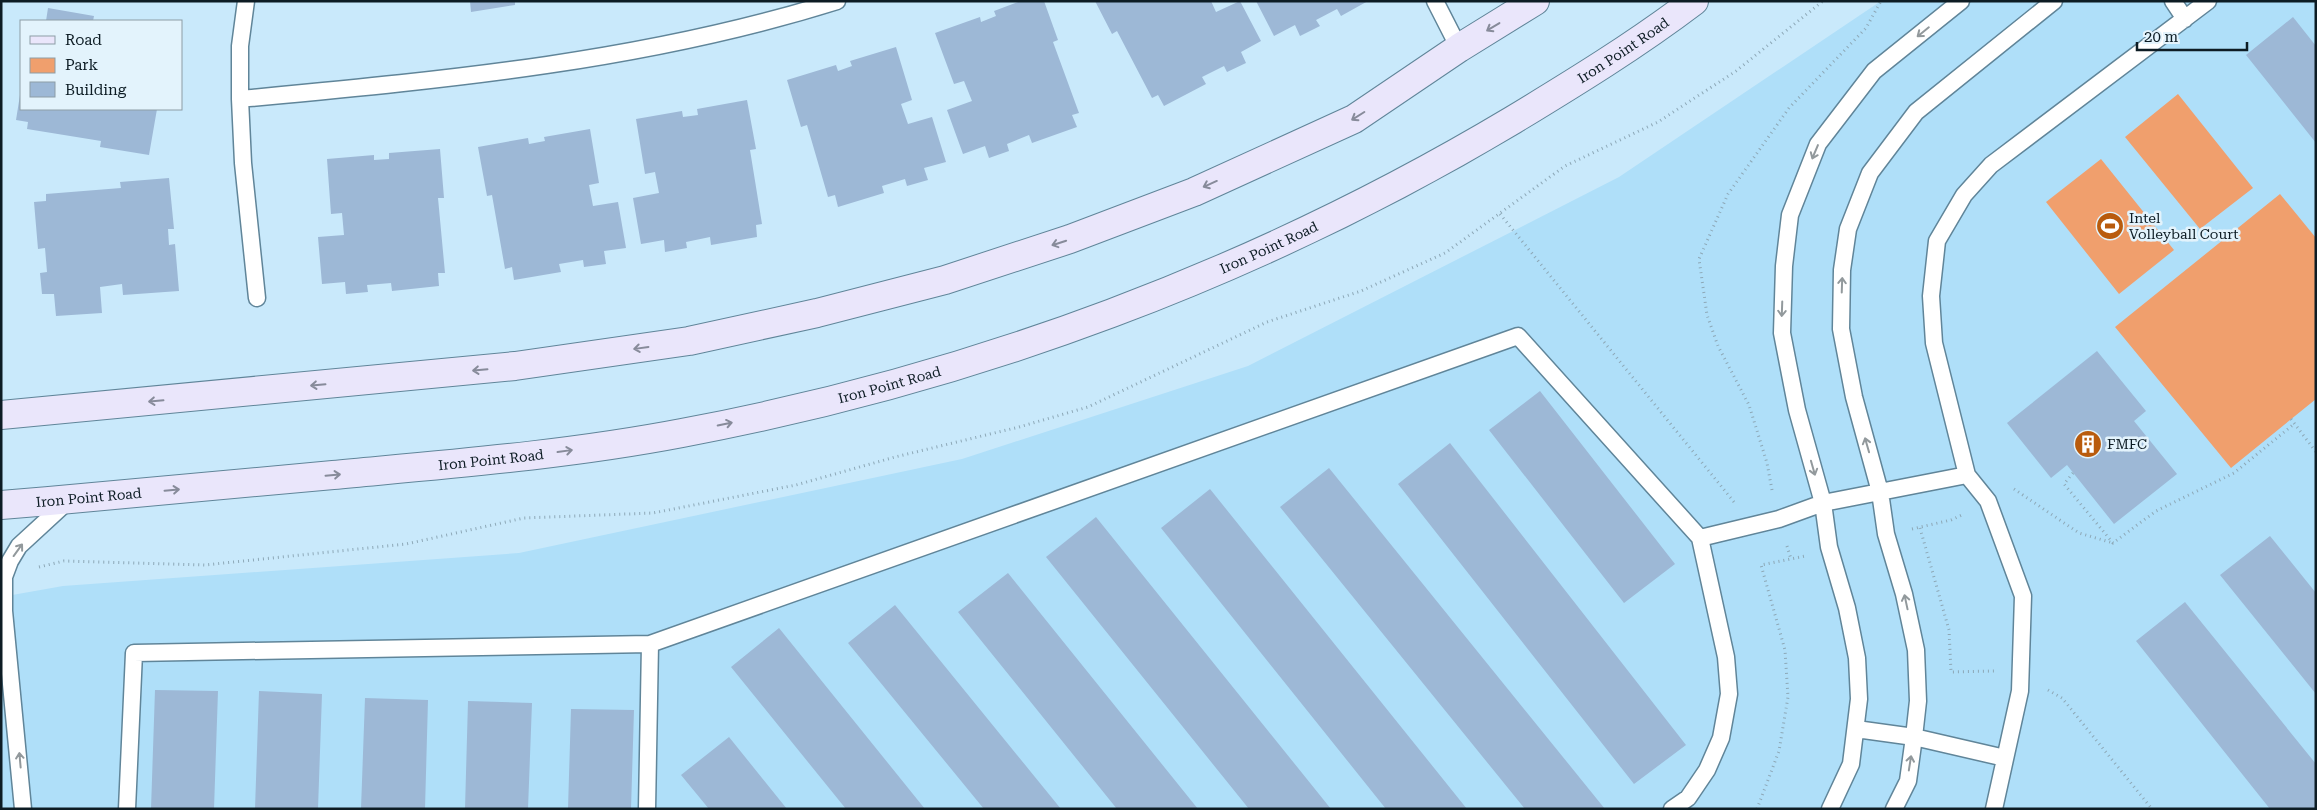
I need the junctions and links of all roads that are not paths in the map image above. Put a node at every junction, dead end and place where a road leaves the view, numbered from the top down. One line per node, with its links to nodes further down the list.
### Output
1 (246, 1): 12 (lane)
2 (837, 1): 12 (lane)
3 (1435, 1): 11 (lane)
4 (1535, 1): 11 (main road, one-way to 11)
5 (1961, 1): 18 (lane, one-way to 18)
6 (2054, 1): 16 (lane, one-way to 6)
7 (2173, 1): 10 (lane)
8 (2208, 1): 10 (lane)
9 (1688, 4): 17 (main road, Iron Point Road, one-way to 9)
10 (2185, 18): 15 (lane)
11 (1459, 48): 14 (main road, one-way to 14)
12 (240, 99): 13 (lane)
13 (257, 298)
14 (1, 415)
15 (1967, 475): 16 (lane); 24 (lane)
16 (1880, 492): 18 (lane); 23 (lane, one-way to 16)
17 (71, 499): 19 (main road, Iron Point Road); 25 (lane, one-way to 17)
18 (1823, 503): 20 (lane); 22 (lane)
19 (1, 505)
20 (1700, 538): 21 (lane); 28 (lane)
21 (650, 644): 26 (lane); 27 (lane)
22 (1856, 729): 23 (lane); 29 (lane)
23 (1914, 737): 24 (lane); 30 (lane, one-way to 23)
24 (2005, 758): 31 (lane)
25 (23, 809)
26 (128, 809)
27 (646, 809)
28 (1672, 809)
29 (1830, 809)
30 (1894, 809)
31 (1994, 809)

